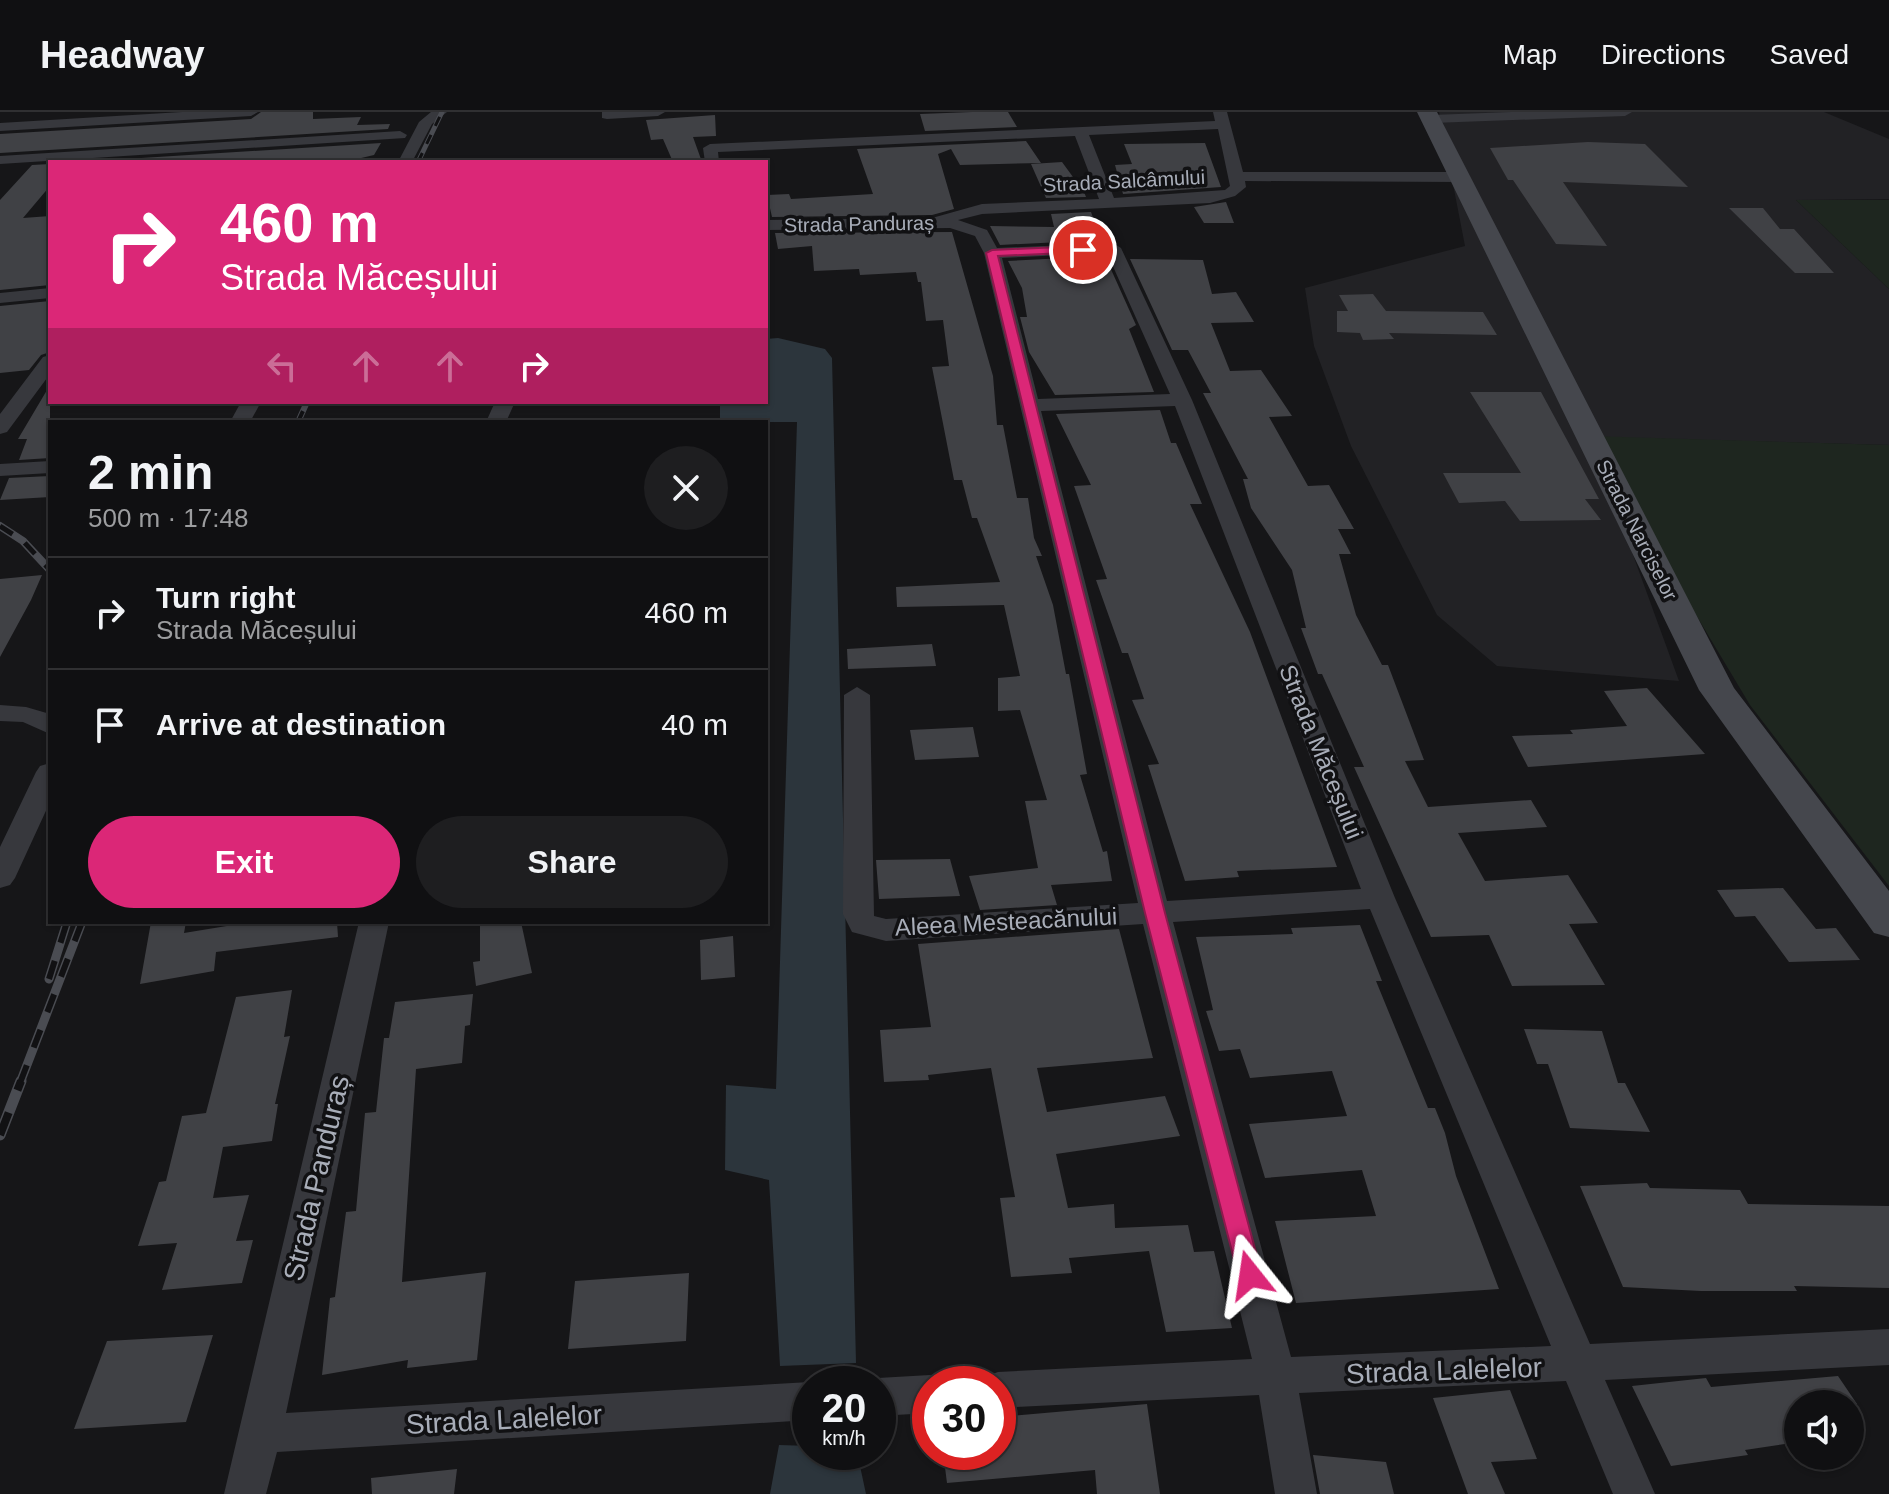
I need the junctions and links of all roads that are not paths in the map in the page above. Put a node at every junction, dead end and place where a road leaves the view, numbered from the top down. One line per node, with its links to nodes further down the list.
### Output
1 (251, 112): 9 (street)
2 (416, 112): 11 (street)
3 (440, 112): 15 (street)
4 (658, 112): 6 (street)
5 (1625, 112): 7 (street)
6 (607, 115)
7 (1430, 116): 18 (main road, Strada Narciselor)
8 (1221, 118): 10 (street); 17 (street, Strada Salcâmului)
9 (0, 127)
10 (1080, 130): 12 (street); 19 (street, Strada Măceșului)
11 (206, 148): 13 (street); 14 (street)
12 (711, 155)
13 (6, 159): 16 (street)
14 (197, 160)
15 (406, 160)
16 (0, 172)
17 (1237, 176): 18 (street); 19 (street, Strada Salcâmului)
18 (1459, 177): 38 (main road, Strada Narciselor)
19 (1109, 221): 20 (street, Strada Salcâmului); 22 (street); 26 (street, Strada Măceșului)
20 (943, 223): 21 (street, Strada Panduraș); 22 (street)
21 (768, 225)
22 (992, 253): 27 (street)
23 (48, 293): 24 (street)
24 (0, 298)
25 (48, 364): 28 (street)
26 (1182, 400): 27 (street); 36 (street, Strada Măceșului)
27 (1030, 405): 37 (street)
28 (0, 428)
29 (48, 467): 30 (street)
30 (0, 470)
31 (857, 695): 37 (street, Aleea Mesteacănului)
32 (9, 712): 33 (street)
33 (48, 725)
34 (48, 776): 35 (street)
35 (0, 878)
36 (1380, 898): 37 (street, Aleea Mesteacănului); 41 (street, Strada Măceșului)
37 (1155, 913): 42 (street)
38 (1889, 922)
39 (374, 924): 45 (street, Strada Panduraș)
40 (1889, 1347): 41 (street, Strada Lalelelor)
41 (1580, 1366): 42 (street, Strada Lalelelor); 48 (street, Strada Măceșului)
42 (1276, 1375): 43 (street, Strada Lalelelor); 47 (street)
43 (1016, 1389)
44 (792, 1402): 45 (street, Strada Lalelelor)
45 (261, 1434): 46 (street)
46 (245, 1494)
47 (1296, 1494)
48 (1634, 1494)

